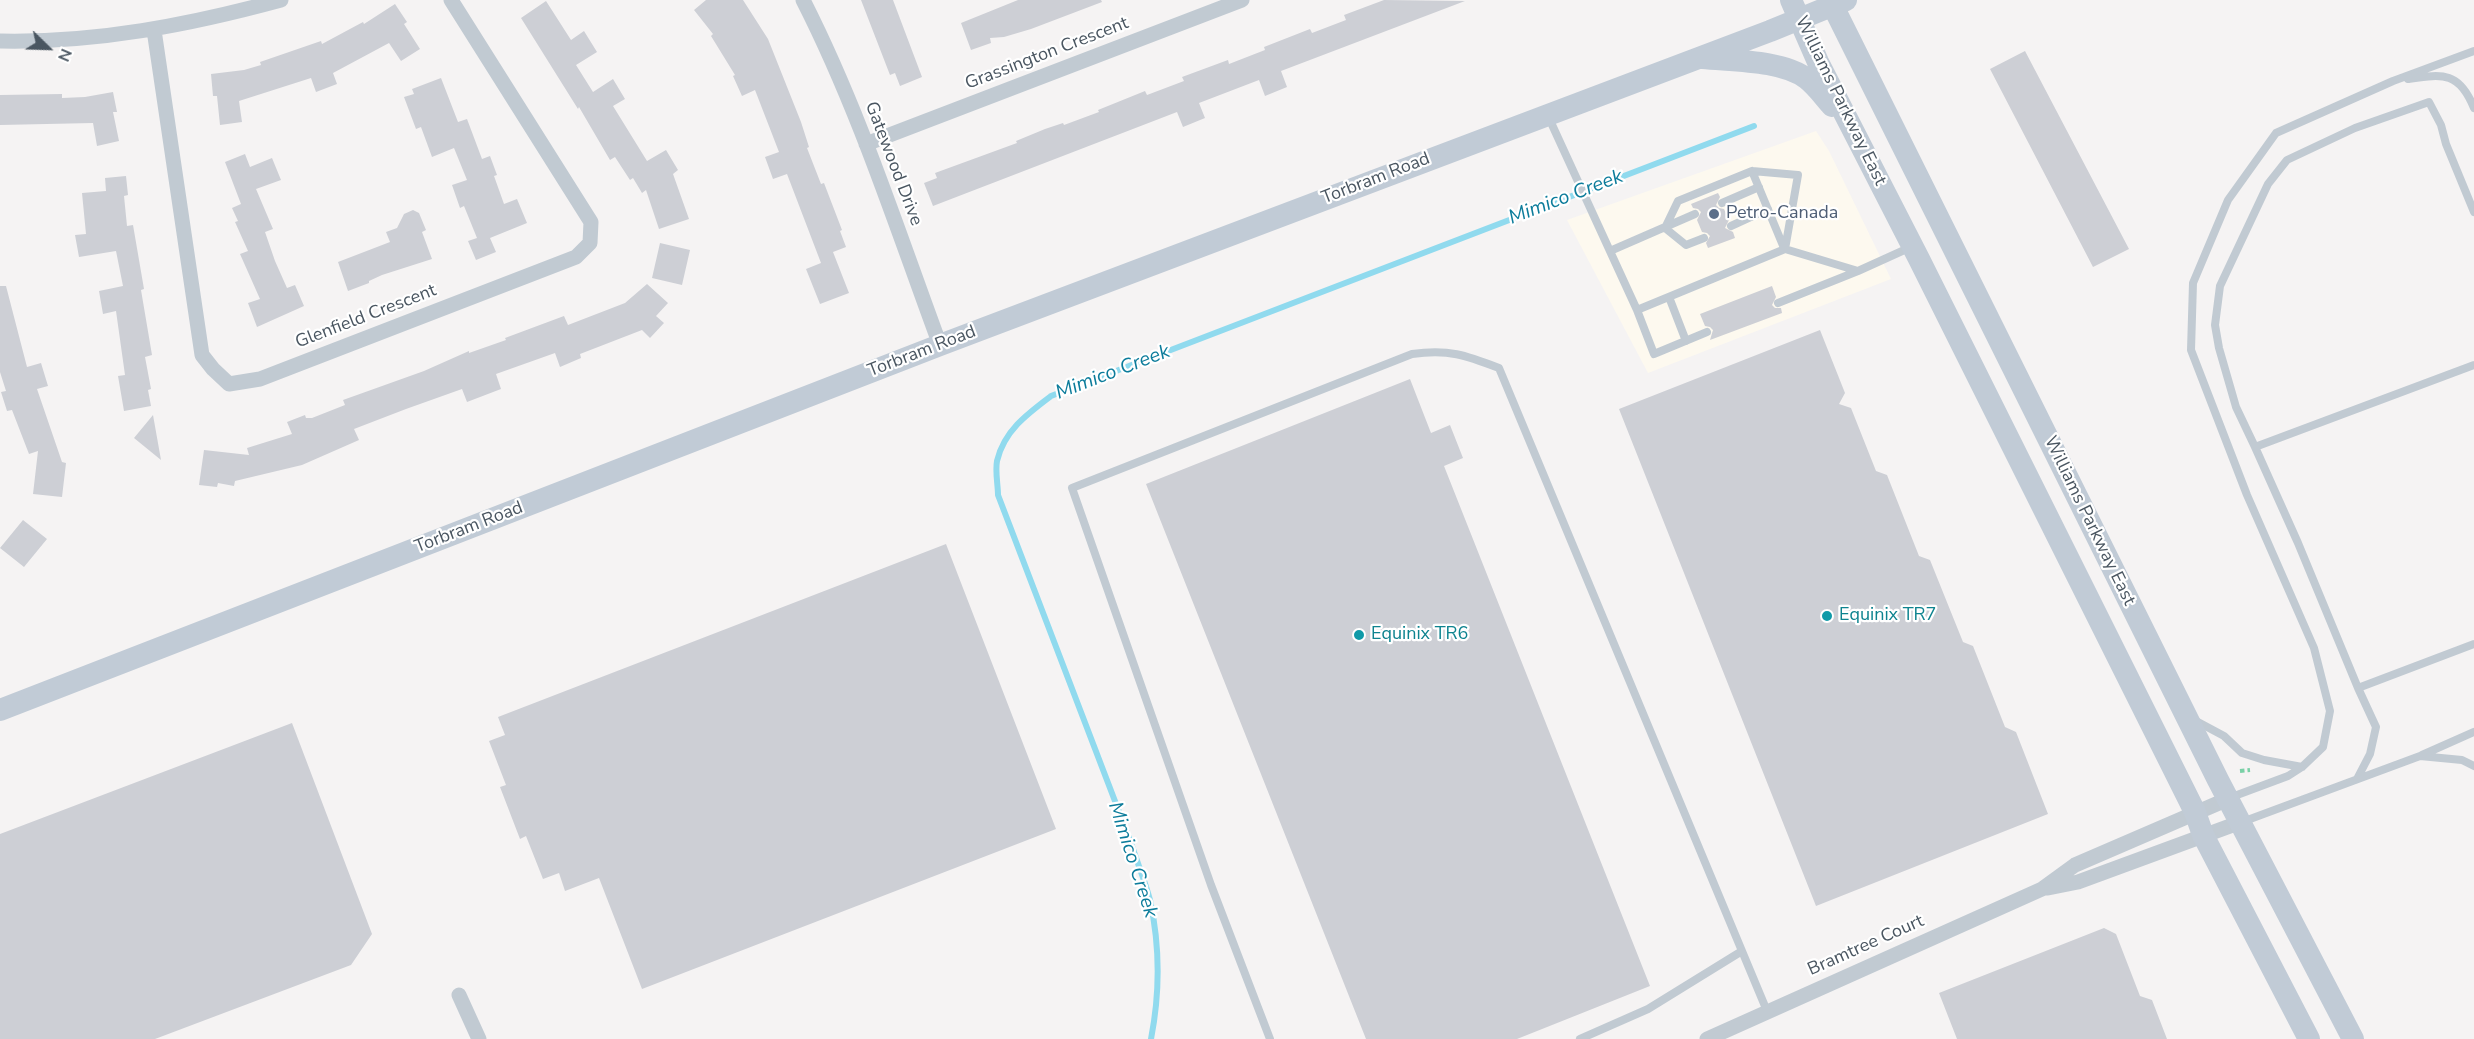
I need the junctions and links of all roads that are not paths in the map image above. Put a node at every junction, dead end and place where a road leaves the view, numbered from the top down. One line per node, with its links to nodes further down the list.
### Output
1 (280, 0): 7 (street)
2 (451, 0): 7 (street, Glenfield Crescent)
3 (803, 0): 15 (street, Gatewood Drive)
4 (1242, 0): 15 (street, Grassington Crescent)
5 (1836, 2): 6 (main road, Torbram Road); 40 (main road, Williams Parkway East)
6 (1796, 10): 10 (main road, Torbram Road); 14 (main road, Williams Parkway East)
7 (154, 30): 8 (street)
8 (0, 41)
9 (2474, 51): 11 (lane)
10 (1699, 58): 13 (main road, Torbram Road); 14 (main road)
11 (2393, 81): 12 (lane); 44 (lane)
12 (2474, 108)
13 (1547, 114): 27 (lane); 34 (main road, Torbram Road)
14 (1850, 126): 25 (main road, Williams Parkway East)
15 (866, 144): 34 (street, Gatewood Drive)
16 (1752, 171): 17 (lane); 23 (lane); 26 (lane)
17 (1759, 187): 18 (lane); 19 (lane)
18 (1722, 203)
19 (1768, 209): 22 (lane); 26 (lane)
20 (2474, 212): 36 (lane)
21 (1695, 214): 23 (lane)
22 (1731, 226)
23 (1665, 228): 24 (lane); 27 (lane)
24 (1704, 238)
25 (1912, 247): 28 (lane); 47 (main road, Williams Parkway East)
26 (1785, 249): 28 (lane); 29 (lane)
27 (1610, 251): 31 (lane)
28 (1858, 271): 30 (lane)
29 (1669, 297): 31 (lane); 33 (lane)
30 (1778, 303)
31 (1637, 310): 33 (lane)
32 (1707, 332): 33 (lane)
33 (1686, 341)
34 (940, 345): 39 (main road, Torbram Road)
35 (2474, 365): 36 (lane)
36 (2254, 447): 38 (lane)
37 (2474, 644): 38 (lane)
38 (2358, 688): 45 (lane)
39 (0, 710)
40 (2186, 716): 44 (lane); 46 (main road, Williams Parkway East)
41 (2474, 732): 42 (lane)
42 (2420, 756): 43 (lane); 45 (lane)
43 (2474, 766)
44 (2302, 767): 46 (lane)
45 (2356, 779): 48 (lane)
46 (2228, 799): 47 (street, Bramtree Court); 48 (main road, Williams Parkway East)
47 (2195, 812): 49 (main road, Williams Parkway East); 50 (street, Bramtree Court)
48 (2241, 822): 49 (street, Bramtree Court); 59 (main road, Williams Parkway East)
49 (2203, 835): 50 (street, Bramtree Court); 58 (main road, Williams Parkway East)
50 (2042, 889): 53 (street, Bramtree Court)
51 (1742, 951): 53 (lane); 55 (lane); 56 (lane)
52 (459, 995): 54 (street)
53 (1767, 1011): 57 (street, Bramtree Court)
54 (479, 1039)
55 (1270, 1039)
56 (1580, 1039)
57 (1707, 1039)
58 (2309, 1039)
59 (2353, 1039)

